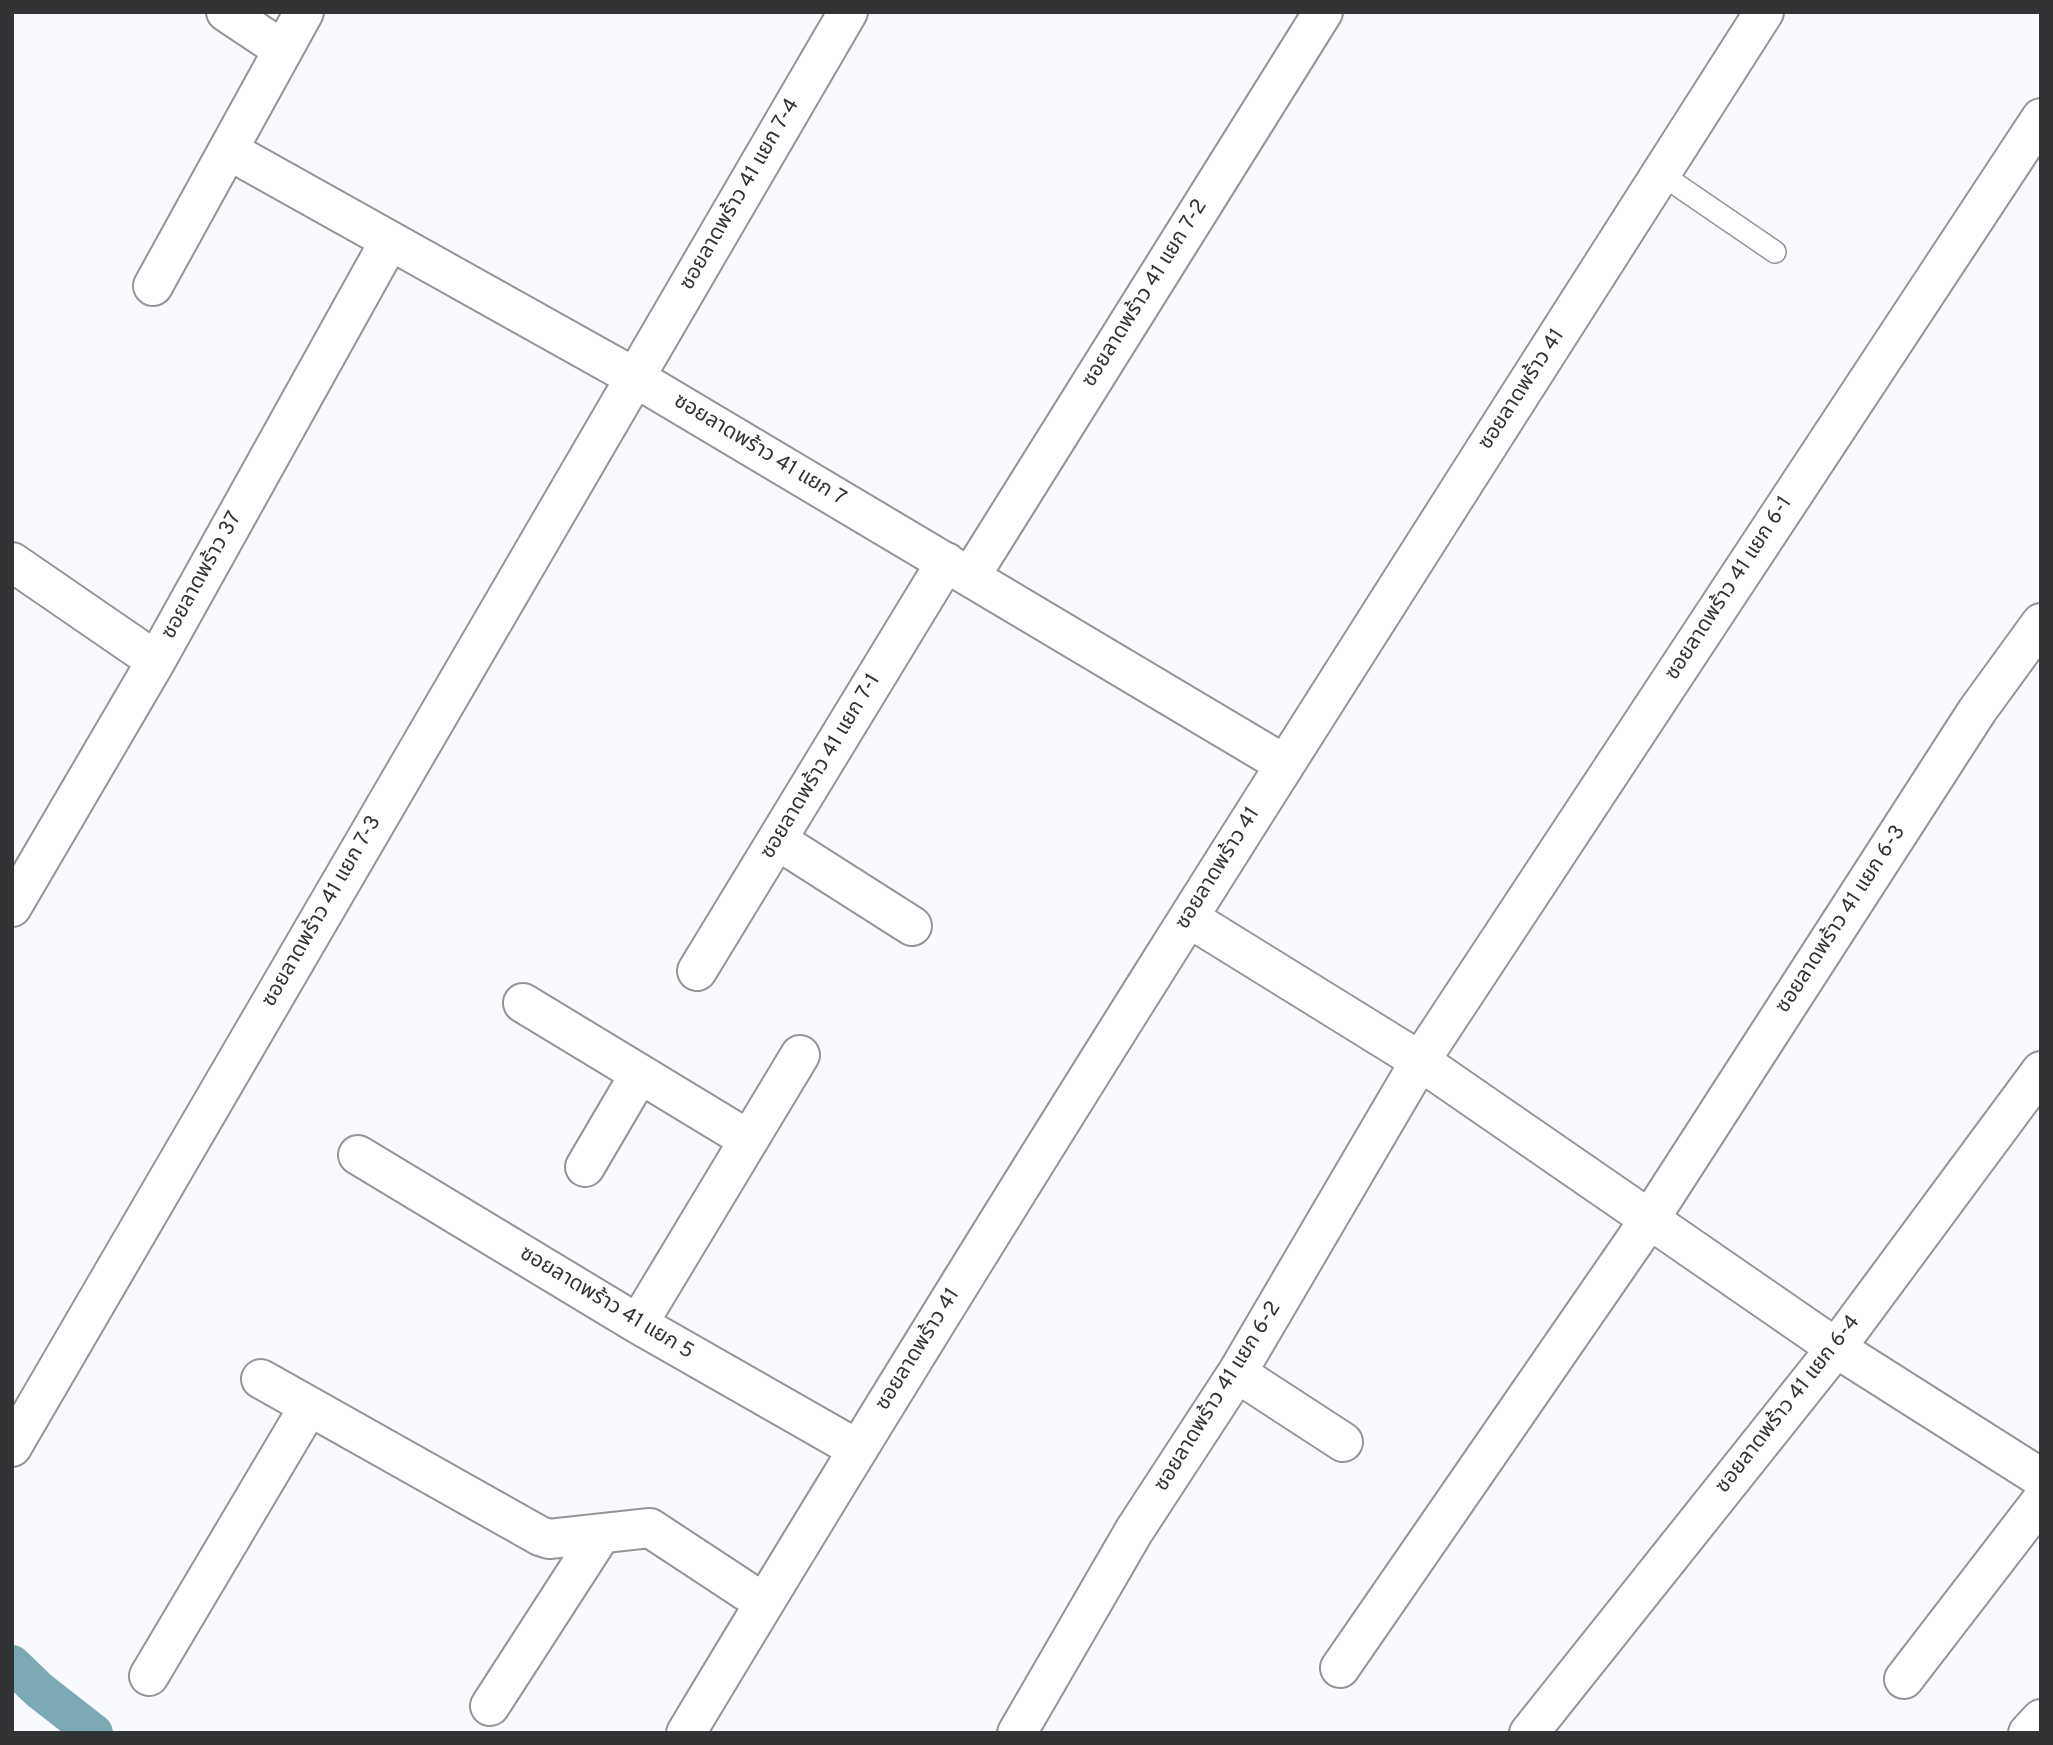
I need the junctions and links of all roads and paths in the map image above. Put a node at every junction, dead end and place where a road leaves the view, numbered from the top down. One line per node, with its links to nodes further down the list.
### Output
1 (226, 12): 6 (street)
2 (304, 12): 6 (street)
3 (848, 12): 13 (street, ซอยลาดพร้าว 41 แยก 7-4)
4 (1323, 12): 15 (street, ซอยลาดพร้าว 41 แยก 7-2)
5 (1764, 12): 9 (street, ซอยลาดพร้าว 41)
6 (284, 50): 8 (street)
7 (2041, 118): 26 (street, ซอยลาดพร้าว 41 แยก 6-1)
8 (228, 150): 10 (street, ซอยลาดพร้าว 41 แยก 7); 12 (street)
9 (1661, 174): 11 (lane); 18 (street, ซอยลาดพร้าว 41)
10 (389, 242): 13 (street, ซอยลาดพร้าว 41 แยก 7); 17 (street, ซอยลาดพร้าว 37)
11 (1775, 252)
12 (153, 286)
13 (634, 377): 15 (street, ซอยลาดพร้าว 41 แยก 7); 39 (street, ซอยลาดพร้าว 41 แยก 7-3)
14 (12, 562): 17 (street)
15 (958, 570): 18 (street, ซอยลาดพร้าว 41 แยก 7); 19 (street, ซอยลาดพร้าว 41 แยก 7-1)
16 (2041, 623): 32 (street, ซอยลาดพร้าว 41 แยก 6-3)
17 (156, 661): 20 (street, ซอยลาดพร้าว 37)
18 (1284, 764): 21 (street, ซอยลาดพร้าว 41)
19 (777, 840): 22 (street); 23 (street, ซอยลาดพร้าว 41 แยก 7-1)
20 (12, 907)
21 (1189, 918): 26 (street); 40 (street, ซอยลาดพร้าว 41)
22 (912, 926)
23 (697, 971)
24 (523, 1003): 28 (street)
25 (800, 1055): 29 (street)
26 (1420, 1061): 32 (street); 35 (street, ซอยลาดพร้าว 41 แยก 6-2)
27 (2041, 1071): 34 (street, ซอยลาดพร้าว 41 แยก 6-4)
28 (639, 1075): 29 (street); 31 (street)
29 (749, 1140): 33 (street)
30 (358, 1155): 33 (street, ซอยลาดพร้าว 41 แยก 5)
31 (585, 1167)
32 (1649, 1220): 34 (street); 45 (street, ซอยลาดพร้าว 41 แยก 6-3)
33 (638, 1324): 40 (street, ซอยลาดพร้าว 41 แยก 5)
34 (1836, 1348): 41 (street); 52 (street, ซอยลาดพร้าว 41 แยก 6-4)
35 (1237, 1373): 38 (street); 51 (street, ซอยลาดพร้าว 41 แยก 6-2)
36 (261, 1379): 37 (street)
37 (308, 1408): 43 (street); 46 (street)
38 (1343, 1441)
39 (12, 1447)
40 (857, 1449): 44 (street, ซอยลาดพร้าว 41)
41 (2041, 1478)
42 (2041, 1501): 47 (street)
43 (601, 1534): 44 (street); 48 (street)
44 (764, 1603): 50 (street, ซอยลาดพร้าว 41)
45 (1340, 1668)
46 (149, 1676)
47 (1904, 1679)
48 (490, 1706)
49 (2041, 1718): 53 (street)
50 (686, 1733)
51 (1017, 1733)
52 (1529, 1733)
53 (2028, 1733)

